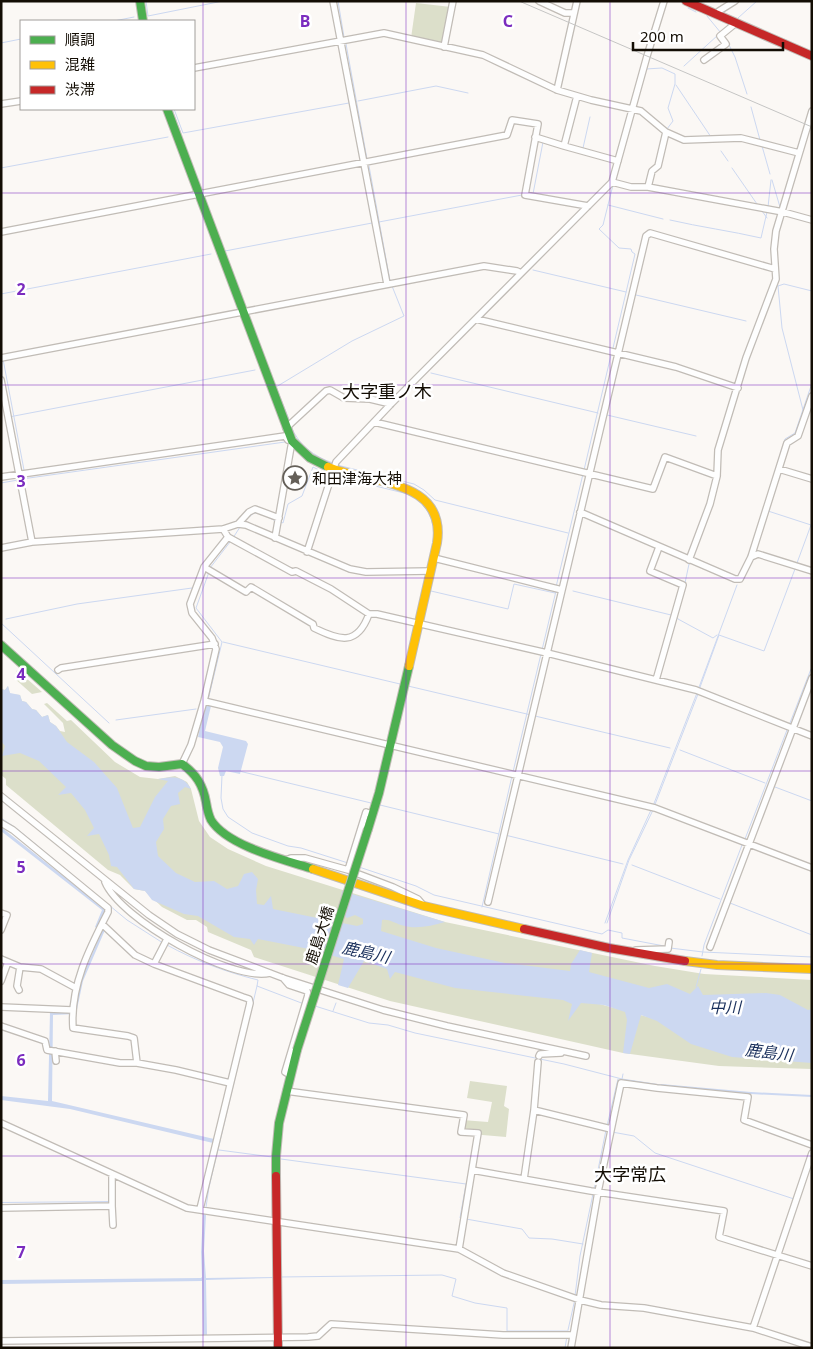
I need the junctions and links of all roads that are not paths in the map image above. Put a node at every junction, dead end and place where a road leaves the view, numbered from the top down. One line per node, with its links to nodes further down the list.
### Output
1 (140, 1): 11 (main road)
2 (333, 1): 13 (street)
3 (453, 1): 14 (street)
4 (539, 1): 9 (street)
5 (577, 1): 9 (street)
6 (664, 1): 22 (street)
7 (686, 1): 10 (main road)
8 (735, 1): 10 (street)
9 (574, 13): 18 (street)
10 (717, 14): 12 (main road)
11 (143, 20)
12 (736, 23): 15 (main road); 16 (street)
13 (340, 41): 14 (street); 17 (street); 30 (street)
14 (444, 47): 18 (street)
15 (812, 56)
16 (704, 60)
17 (195, 68)
18 (557, 90): 19 (street)
19 (577, 96): 22 (street); 27 (street)
20 (20, 101): 21 (street)
21 (1, 104)
22 (632, 109): 25 (street); 29 (street)
23 (167, 110): 33 (main road)
24 (812, 111): 28 (street)
25 (666, 132): 28 (street); 32 (street)
26 (535, 136): 27 (street); 30 (street); 34 (street)
27 (564, 146): 29 (street)
28 (799, 154): 35 (street)
29 (618, 161): 31 (street)
30 (364, 163): 33 (street); 40 (street)
31 (612, 182): 32 (street); 34 (street)
32 (648, 187): 35 (street)
33 (198, 194): 37 (street); 41 (main road)
34 (588, 206): 39 (street)
35 (783, 212): 36 (street); 38 (street)
36 (812, 220)
37 (1, 232)
38 (775, 269): 43 (street); 46 (street)
39 (521, 273): 40 (street); 42 (street)
40 (387, 284): 41 (street)
41 (242, 312): 44 (street); 50 (main road)
42 (476, 319): 43 (street); 48 (street)
43 (614, 352): 46 (street); 54 (street)
44 (3, 357)
45 (1, 380): 55 (street)
46 (738, 388): 56 (street)
47 (812, 396): 53 (street)
48 (390, 404): 49 (street); 50 (street)
49 (374, 422): 52 (street); 54 (street)
50 (289, 425): 51 (main road)
51 (292, 441): 52 (main road, 鹿島大橋); 55 (street); 60 (street)
52 (335, 466): 68 (street); 70 (main road, 鹿島大橋)
53 (779, 469): 58 (street); 69 (street)
54 (585, 474): 56 (street); 59 (street)
55 (19, 475): 57 (street); 65 (street)
56 (717, 476): 71 (street)
57 (1, 477)
58 (812, 479)
59 (580, 512): 66 (street); 75 (street)
60 (279, 518): 61 (street); 64 (street)
61 (238, 524): 62 (street); 64 (street)
62 (223, 529): 63 (street); 65 (street)
63 (231, 538): 72 (street); 76 (street)
64 (275, 538): 68 (street)
65 (32, 542): 67 (street)
66 (659, 547): 71 (street); 83 (street)
67 (1, 548)
68 (307, 552): 73 (street)
69 (751, 557): 71 (street); 74 (street)
70 (434, 558): 73 (main road, 鹿島大橋); 75 (street)
71 (688, 560)
72 (208, 569): 76 (street); 78 (street)
73 (431, 571): 77 (main road, 鹿島大橋)
74 (812, 571)
75 (558, 589): 80 (street)
76 (368, 614): 77 (street)
77 (418, 624): 80 (street); 87 (main road, 鹿島大橋)
78 (216, 644): 81 (street); 84 (street)
79 (1, 645): 88 (main road)
80 (543, 653): 83 (street); 89 (street)
81 (58, 670)
82 (812, 678): 85 (street)
83 (656, 680): 85 (street)
84 (204, 701): 87 (street); 88 (street)
85 (793, 728): 86 (street); 93 (street)
86 (812, 736)
87 (390, 745): 89 (street); 91 (main road, 鹿島大橋)
88 (182, 764): 94 (main road)
89 (514, 775): 93 (street); 98 (street)
90 (1, 796): 97 (street)
91 (372, 814): 96 (street); 125 (main road, 鹿島大橋, bridge)
92 (1, 823): 101 (street)
93 (749, 844): 95 (street); 105 (street)
94 (286, 860): 96 (street); 99 (main road)
95 (812, 868)
96 (348, 869): 99 (street)
97 (104, 880): 103 (street); 112 (street)
98 (488, 902)
99 (424, 906): 106 (main road)
100 (1, 913): 102 (street)
101 (101, 927): 109 (street); 115 (street)
102 (1, 930)
103 (165, 942): 109 (street); 112 (street)
104 (669, 942): 106 (street)
105 (710, 947)
106 (631, 952): 111 (main road)
107 (1, 959): 108 (street)
108 (8, 962): 110 (street); 114 (street)
109 (154, 964): 126 (street)
110 (20, 967): 115 (street); 116 (street)
111 (812, 969)
112 (270, 973): 113 (street)
113 (283, 978): 121 (street); 125 (street)
114 (1, 981)
115 (76, 988): 118 (street)
116 (19, 990)
117 (1, 1007): 118 (street)
118 (72, 1013): 124 (street)
119 (1, 1026): 120 (street)
120 (52, 1051): 123 (street); 124 (street)
121 (570, 1053): 122 (street); 128 (street)
122 (586, 1056)
123 (56, 1061)
124 (137, 1063): 126 (street)
125 (290, 1075): 127 (main road, 鹿島大橋)
126 (230, 1084): 139 (street)
127 (286, 1091): 133 (street); 140 (main road, 鹿島大橋)
128 (534, 1110): 130 (street); 135 (street)
129 (1, 1123): 134 (street)
130 (609, 1130): 131 (street); 136 (street)
131 (812, 1145)
132 (812, 1152): 143 (street)
133 (472, 1170): 135 (street); 142 (street)
134 (112, 1174): 137 (street); 139 (street)
135 (524, 1179): 136 (street)
136 (595, 1192): 143 (street); 145 (street)
137 (112, 1206): 138 (street); 141 (street)
138 (1, 1208)
139 (200, 1209): 140 (street)
140 (277, 1222): 142 (street); 148 (main road, 鹿島大橋)
141 (113, 1225)
142 (459, 1249): 145 (street)
143 (778, 1255): 144 (street); 146 (street)
144 (812, 1266)
145 (577, 1299): 146 (street); 147 (street)
146 (753, 1328): 150 (street)
147 (570, 1335): 148 (street); 152 (street)
148 (278, 1338): 149 (street); 151 (main road, 鹿島大橋)
149 (1, 1340)
150 (812, 1347)
151 (278, 1348)
152 (571, 1348)

